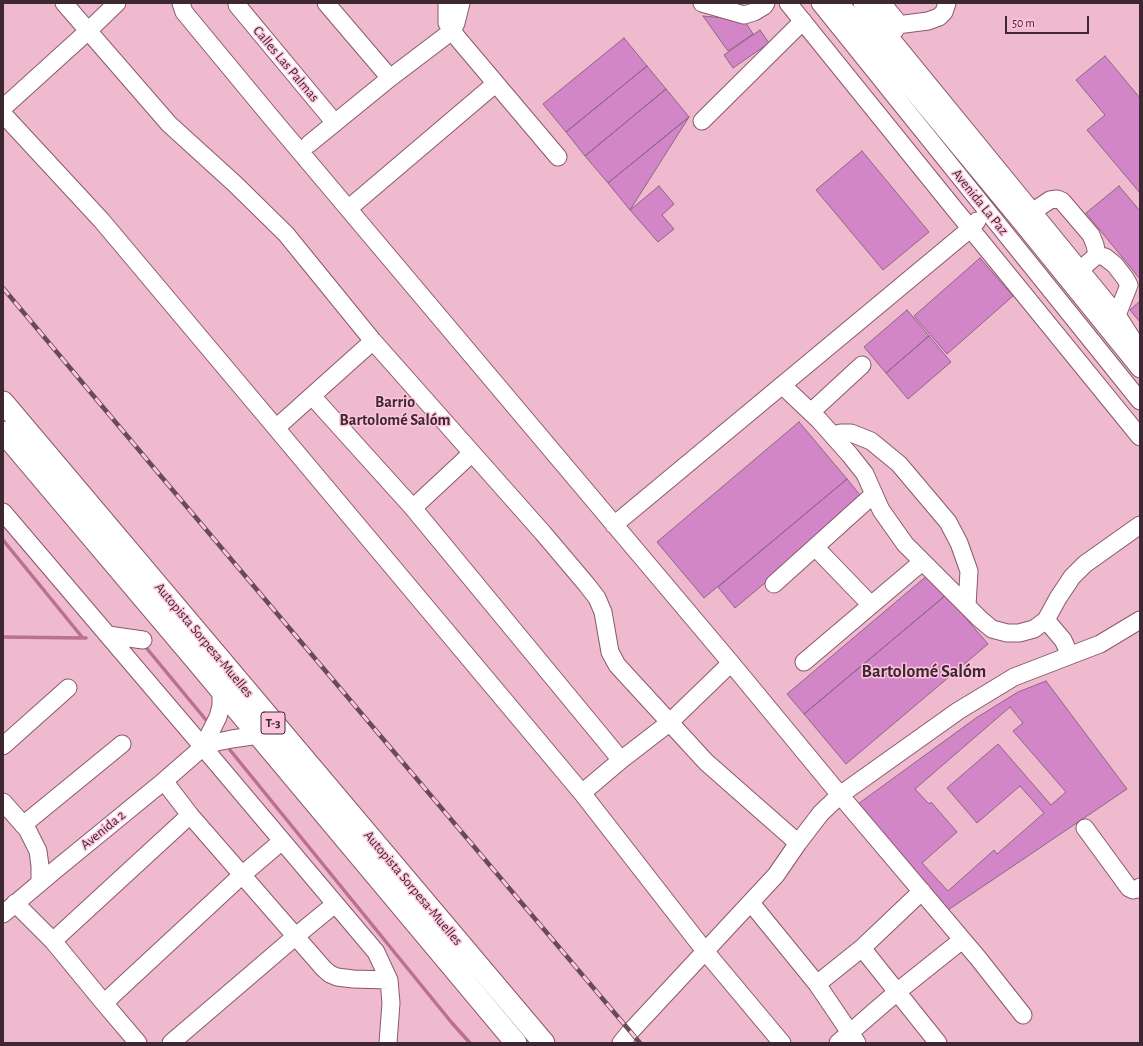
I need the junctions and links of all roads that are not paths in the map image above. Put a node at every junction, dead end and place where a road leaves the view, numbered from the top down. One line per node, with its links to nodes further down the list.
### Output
1 (64, 3): 17 (street)
2 (116, 3): 17 (street)
3 (181, 3): 58 (street)
4 (326, 3): 20 (street)
5 (447, 3): 18 (street)
6 (460, 3): 18 (street)
7 (702, 3): 8 (street)
8 (766, 3)
9 (788, 3): 16 (street)
10 (820, 3): 24 (street, Avenida La Paz)
11 (862, 3): 15 (street); 19 (street)
12 (882, 3): 19 (street)
13 (947, 3): 19 (street)
14 (237, 5): 26 (street, Calles Las Palmas)
15 (844, 8): 19 (street, Avenida La Paz)
16 (803, 21): 25 (street); 27 (street)
17 (88, 31): 22 (street); 38 (street)
18 (452, 31): 20 (street); 21 (street)
19 (887, 35): 32 (street, Avenida La Paz)
20 (390, 78): 26 (street)
21 (495, 84): 29 (street); 30 (street)
22 (3, 108)
23 (3, 114): 49 (street)
24 (914, 120): 27 (street); 31 (street, Avenida La Paz)
25 (702, 121)
26 (335, 123): 28 (street)
27 (894, 135): 33 (street)
28 (309, 144)
29 (558, 157)
30 (354, 203)
31 (986, 210): 33 (street); 34 (street, Avenida La Paz)
32 (1027, 217): 34 (street); 35 (street); 36 (street); 41 (street, Avenida La Paz)
33 (970, 229): 42 (street); 44 (street)
34 (1007, 236): 40 (street, Avenida La Paz)
35 (1096, 255): 36 (street); 37 (street)
36 (1080, 270): 37 (street)
37 (1117, 315): 41 (street)
38 (373, 341): 45 (street); 53 (street)
39 (862, 365): 48 (street)
40 (1111, 365): 42 (street); 43 (street, Avenida La Paz)
41 (1140, 369): 43 (street)
42 (1093, 380): 52 (street)
43 (1126, 383): 46 (street, Avenida La Paz)
44 (782, 385): 48 (street); 58 (street)
45 (312, 396): 49 (street); 55 (street)
46 (1140, 401)
47 (3, 402): 110 (main road, Autopista Sorpesa-Muelles / T-3)
48 (812, 412): 51 (street)
49 (276, 428): 80 (street)
50 (3, 432): 72 (main road, Autopista Sorpesa-Muelles / T-3)
51 (832, 435): 54 (street); 63 (street)
52 (1140, 437)
53 (472, 453): 55 (street); 73 (street)
54 (874, 494): 59 (street); 60 (street)
55 (413, 508): 78 (street)
56 (3, 512): 66 (street)
57 (1140, 524): 64 (street)
58 (614, 525): 70 (street)
59 (815, 547): 61 (street); 62 (street)
60 (922, 562): 62 (street); 63 (street)
61 (774, 584)
62 (871, 605): 69 (street)
63 (967, 606): 64 (street)
64 (1046, 620): 68 (street)
65 (1140, 620): 68 (street)
66 (108, 635): 67 (street); 77 (street)
67 (143, 640)
68 (1070, 655): 81 (street)
69 (804, 662)
70 (731, 663): 73 (street); 81 (street)
71 (68, 688): 76 (street)
72 (221, 691): 74 (main road, Autopista Sorpesa-Muelles / T-3); 77 (street)
73 (669, 723): 78 (street); 87 (street)
74 (259, 735): 77 (street, T-3); 109 (main road, Autopista Sorpesa-Muelles / T-3)
75 (122, 744): 84 (street)
76 (3, 746)
77 (203, 746): 79 (street, Avenida 2); 86 (street)
78 (621, 760): 80 (street)
79 (164, 781): 83 (street); 89 (street, Avenida 2)
80 (582, 793): 99 (street)
81 (840, 795): 87 (street); 91 (street)
82 (3, 802): 84 (street)
83 (190, 815): 88 (street); 97 (street)
84 (23, 825): 89 (street)
85 (1085, 828): 90 (street)
86 (282, 841): 88 (street); 93 (street)
87 (798, 843): 92 (street)
88 (242, 876): 95 (street); 103 (street)
89 (40, 882): 94 (street, Avenida 2)
90 (1140, 887)
91 (922, 891): 96 (street); 98 (street)
92 (751, 903): 99 (street); 101 (street)
93 (335, 904): 95 (street); 100 (street)
94 (9, 908): 97 (street)
95 (296, 936): 100 (street); 107 (street)
96 (962, 940): 102 (street); 104 (street)
97 (54, 941): 103 (street)
98 (862, 948): 101 (street); 102 (street)
99 (705, 951): 111 (street); 112 (street)
100 (389, 980): 108 (street)
101 (818, 984): 105 (street)
102 (897, 992): 105 (street); 113 (street)
103 (104, 1003): 106 (street)
104 (1023, 1015)
105 (849, 1039)
106 (138, 1043)
107 (171, 1043)
108 (388, 1043)
109 (516, 1043)
110 (544, 1043)
111 (621, 1043)
112 (782, 1043)
113 (938, 1043)

